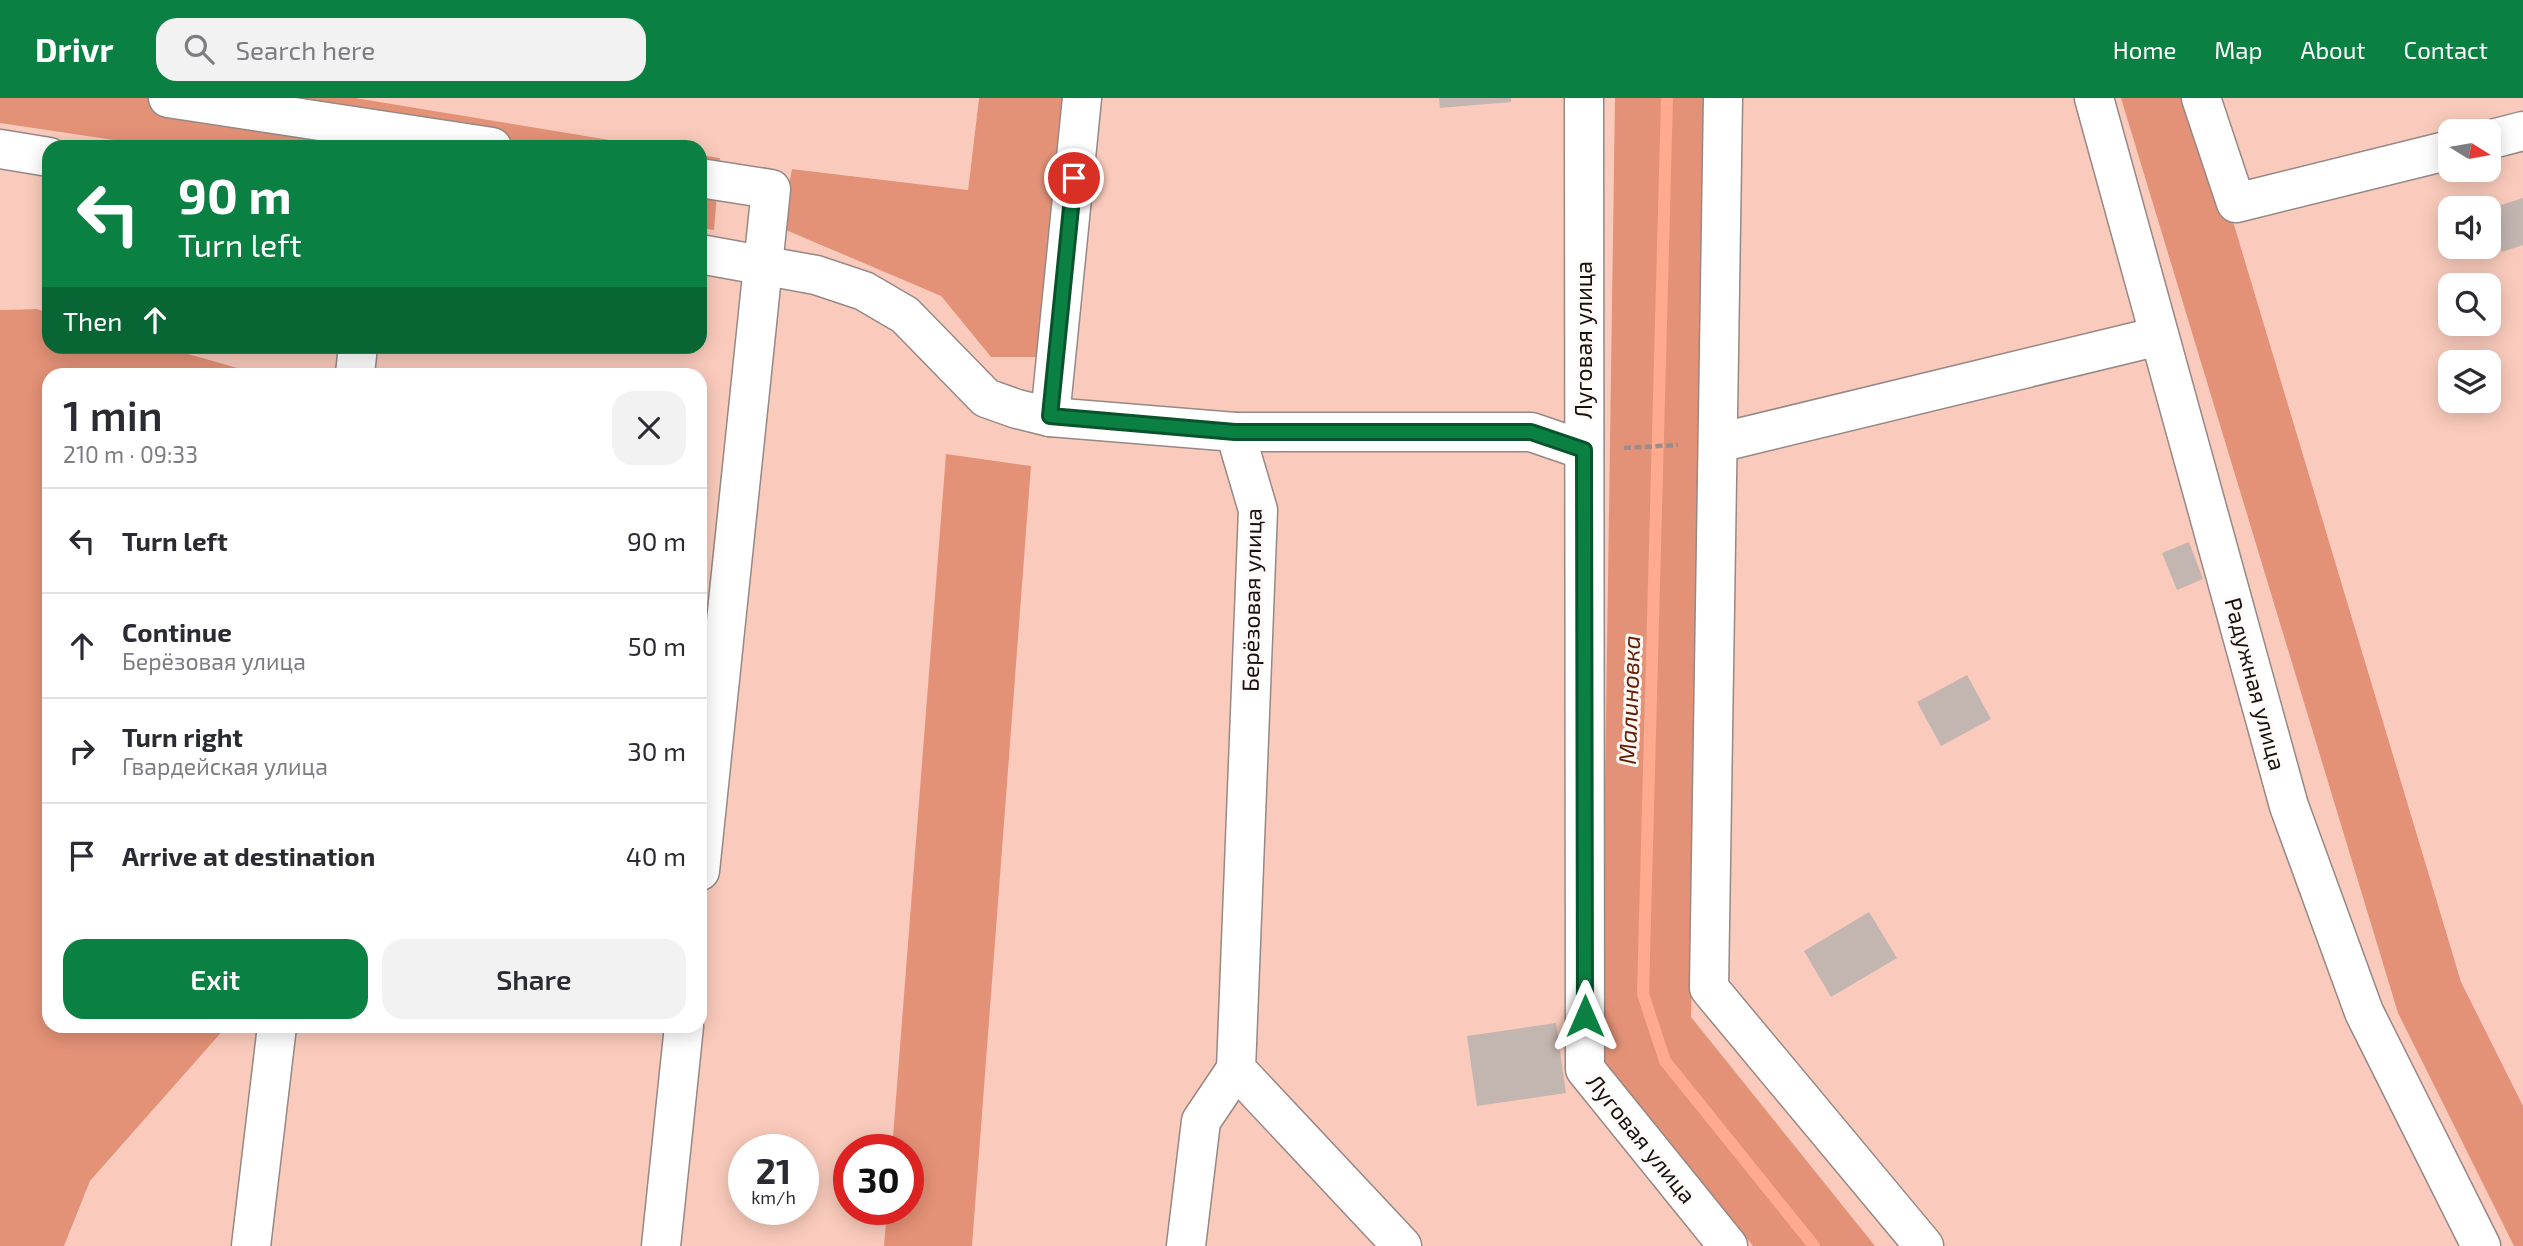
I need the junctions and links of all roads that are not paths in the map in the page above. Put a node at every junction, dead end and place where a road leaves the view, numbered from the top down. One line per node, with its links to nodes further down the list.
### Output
1 (168, 98): 9 (street)
2 (1082, 98): 17 (street)
3 (1584, 98): 20 (street, Луговая улица)
4 (1723, 98): 19 (street)
5 (2094, 98): 16 (street, Радужная улица)
6 (2201, 98): 11 (street)
7 (2523, 131): 8 (street)
8 (2501, 137)
9 (446, 140)
10 (0, 149): 12 (street)
11 (2438, 153)
12 (42, 156)
13 (707, 179): 15 (street)
14 (707, 255): 15 (street)
15 (764, 263): 17 (street); 21 (street)
16 (2159, 335): 19 (street); 31 (street, Радужная улица)
17 (1050, 416): 18 (street)
18 (1235, 432): 20 (street); 24 (street, Берёзовая улица)
19 (1717, 443): 30 (street)
20 (1584, 450): 29 (street, Луговая улица)
21 (707, 804)
22 (276, 1033): 25 (street)
23 (683, 1033): 26 (street)
24 (1236, 1069): 27 (street); 28 (street)
25 (251, 1246)
26 (661, 1246)
27 (1186, 1246)
28 (1402, 1246)
29 (1728, 1246)
30 (1924, 1246)
31 (2482, 1246)

